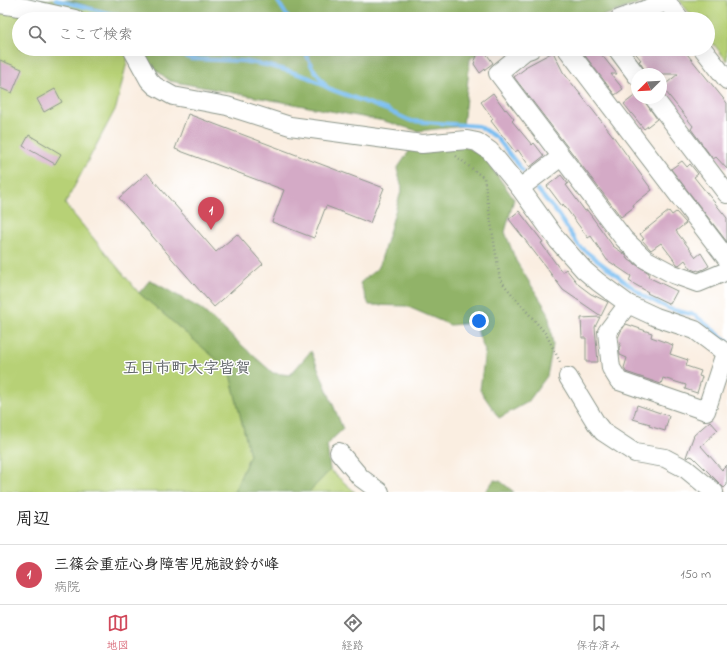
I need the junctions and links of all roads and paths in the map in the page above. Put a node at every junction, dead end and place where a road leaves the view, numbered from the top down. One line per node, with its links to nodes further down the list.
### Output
1 (0, 4): 2 (street)
2 (44, 12)
3 (639, 12): 4 (street)
4 (675, 12)
5 (136, 56): 13 (street)
6 (519, 56): 14 (street)
7 (572, 56): 17 (street)
8 (622, 56): 10 (street)
9 (708, 56): 11 (street)
10 (631, 68)
11 (727, 80)
12 (659, 104): 16 (street)
13 (439, 142): 15 (street); 21 (path)
14 (561, 157): 15 (street); 18 (street)
15 (520, 188): 19 (street)
16 (727, 194)
17 (727, 260)
18 (727, 271)
19 (628, 304): 20 (street); 20 (street)
20 (726, 353)
21 (568, 377): 24 (street)
22 (339, 452): 23 (street)
23 (380, 492)
24 (714, 492)

